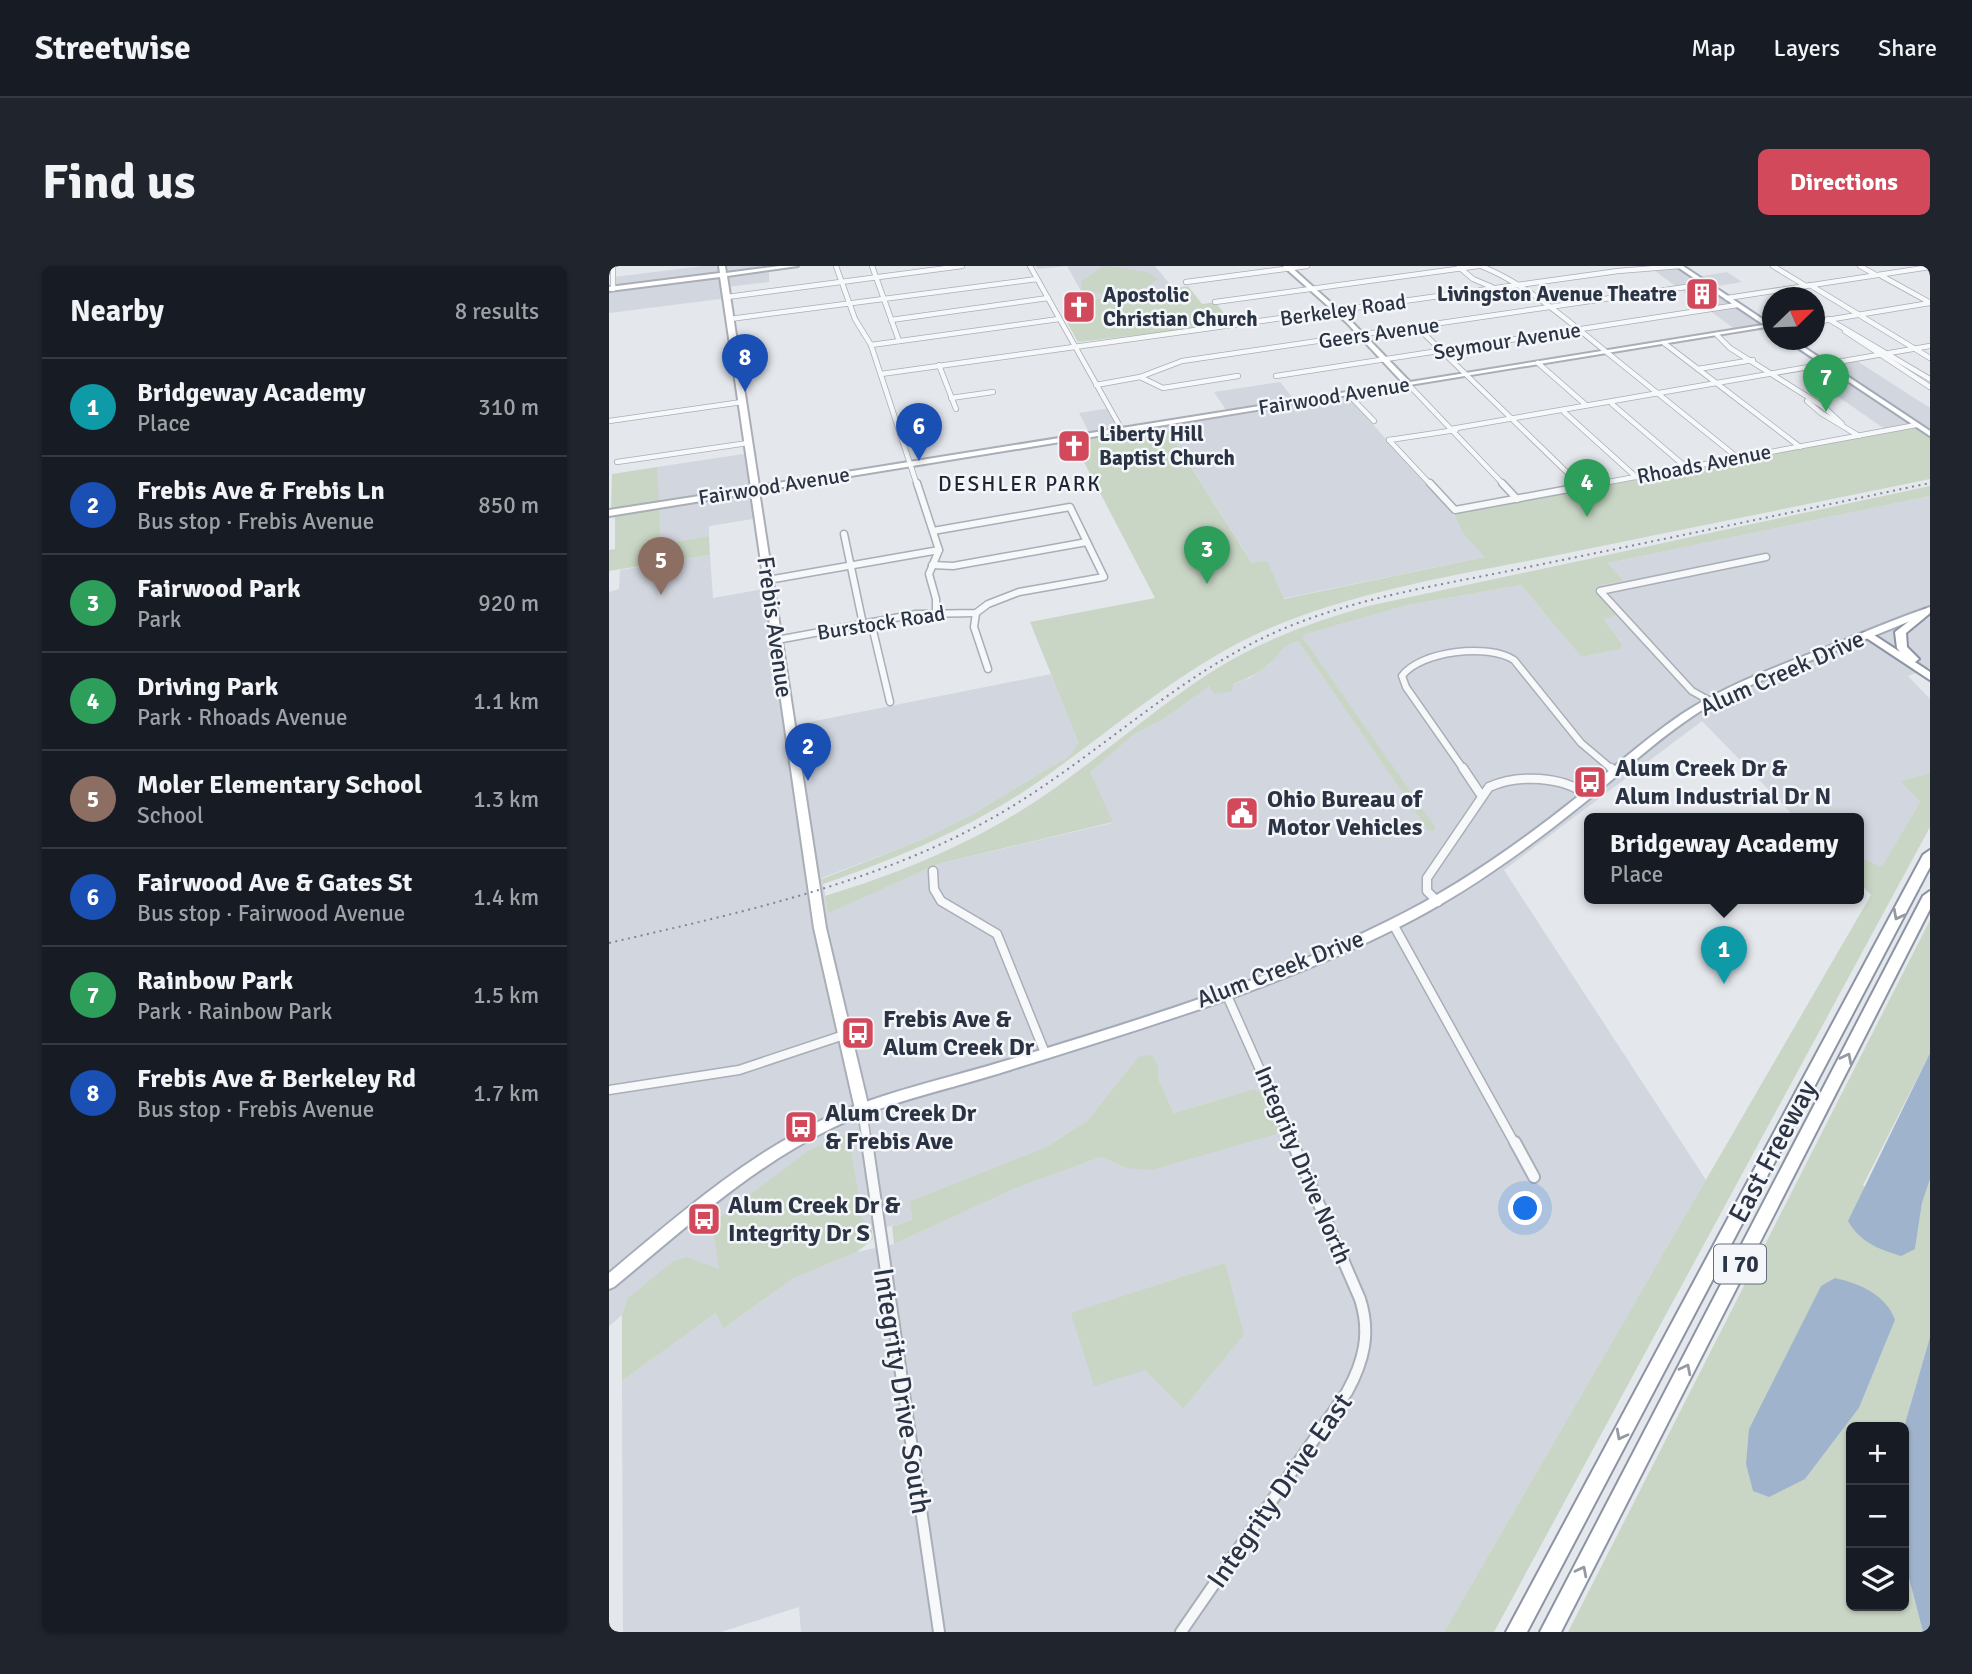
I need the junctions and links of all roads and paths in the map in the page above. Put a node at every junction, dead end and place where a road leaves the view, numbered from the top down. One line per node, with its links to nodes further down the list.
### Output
1 (612, 266): 25 (street)
2 (795, 266): 15 (main road)
3 (836, 266): 19 (street)
4 (872, 266): 17 (street)
5 (962, 266): 17 (street)
6 (1030, 266): 18 (street)
7 (1307, 266): 12 (street)
8 (1480, 266): 13 (street); 22 (street)
9 (1679, 266): 21 (main road); 22 (street, Berkeley Road)
10 (1773, 266): 23 (street)
11 (1860, 266): 16 (street)
12 (1287, 267): 20 (street); 26 (main road)
13 (1459, 267): 24 (street); 26 (street)
14 (1930, 267): 16 (street)
15 (723, 270): 25 (main road); 27 (main road, Frebis Avenue)
16 (1878, 275): 23 (street); 32 (street)
17 (876, 277): 19 (street); 30 (street)
18 (1037, 279): 28 (street); 30 (street)
19 (843, 282): 27 (street); 33 (street)
20 (1186, 282)
21 (1706, 284): 29 (main road); 35 (street, Geers Avenue)
22 (1516, 285): 24 (street, Berkeley Road); 35 (street)
23 (1808, 286): 29 (street); 37 (street)
24 (1495, 288): 36 (street, Berkeley Road)
25 (611, 289)
26 (1311, 289): 31 (street); 36 (main road)
27 (727, 297): 38 (main road, Frebis Avenue)
28 (1048, 298): 39 (street); 42 (street)
29 (1727, 298): 34 (main road)
30 (884, 299): 33 (street); 42 (street)
31 (1215, 302)
32 (1930, 303): 37 (street)
33 (850, 304): 38 (street); 51 (street)
34 (1737, 305): 43 (main road); 46 (street, Seymour Avenue)
35 (1551, 307): 44 (street, Geers Avenue); 46 (street)
36 (1337, 311): 47 (main road); 52 (street, Berkeley Road)
37 (1859, 314): 41 (street); 55 (street)
38 (730, 319): 81 (main road, Frebis Avenue)
39 (1059, 319): 49 (street); 52 (street)
40 (1825, 319): 41 (street)
41 (1828, 319): 58 (street)
42 (891, 320): 49 (street)
43 (1762, 321)
44 (1417, 327): 47 (street, Geers Avenue); 56 (street)
45 (1762, 329): 48 (main road, Fairwood Avenue)
46 (1579, 330): 56 (street, Seymour Avenue); 57 (street)
47 (1361, 335): 60 (main road); 71 (street, Geers Avenue)
48 (1717, 335): 50 (main road, Fairwood Avenue); 61 (street)
49 (899, 341): 51 (street)
50 (1664, 343): 57 (main road, Fairwood Avenue); 65 (street)
51 (871, 345): 66 (street)
52 (1074, 345): 63 (street, Berkeley Road); 75 (street)
53 (1930, 348): 55 (street)
54 (1804, 350): 64 (main road)
55 (1917, 350): 58 (street); 59 (street)
56 (1442, 351): 60 (street, Seymour Avenue); 67 (street)
57 (1607, 352): 62 (main road, Fairwood Avenue); 79 (street)
58 (1886, 355): 64 (street); 72 (street); 76 (street)
59 (1930, 358)
60 (1384, 359): 70 (street, Seymour Avenue); 73 (main road)
61 (1753, 360): 65 (street); 68 (street)
62 (1538, 363): 67 (main road, Fairwood Avenue); 83 (street)
63 (939, 365): 66 (street, Berkeley Road); 80 (street)
64 (1827, 365): 68 (street); 89 (main road)
65 (1698, 369): 74 (street)
66 (881, 374): 98 (street)
67 (1467, 375): 73 (street, Fairwood Avenue); 86 (street)
68 (1773, 375): 74 (street); 93 (street)
69 (1238, 376): 71 (street)
70 (1276, 376)
71 (1140, 377): 75 (street, Geers Avenue)
72 (1930, 379)
73 (1408, 384): 78 (main road, Fairwood Avenue); 90 (street)
74 (1718, 384): 79 (street); 95 (street)
75 (1096, 385): 91 (street)
76 (1930, 387)
77 (993, 392): 80 (street)
78 (1348, 394): 88 (street); 91 (main road, Fairwood Avenue)
79 (1658, 394): 82 (street); 83 (street); 96 (street)
80 (951, 398): 84 (street)
81 (742, 402): 87 (street); 94 (main road, Frebis Avenue)
82 (1612, 404): 83 (street); 99 (street)
83 (1587, 406): 85 (street); 86 (street)
84 (955, 409)
85 (1564, 412): 86 (street); 100 (street)
86 (1512, 419): 90 (street); 101 (street)
87 (609, 421)
88 (1374, 421)
89 (1916, 425): 92 (main road); 93 (street, Rhoads Avenue)
90 (1451, 429): 103 (street); 103 (street, Rhoads Avenue)
91 (1122, 430): 98 (main road, Fairwood Avenue)
92 (1929, 433)
93 (1859, 436): 95 (street, Rhoads Avenue)
94 (748, 443): 97 (street); 102 (main road, Frebis Avenue)
95 (1800, 447): 96 (street, Rhoads Avenue)
96 (1738, 458): 99 (street, Rhoads Avenue)
97 (617, 462)
98 (911, 464): 102 (main road, Fairwood Avenue); 105 (street)
99 (1687, 468): 100 (street, Rhoads Avenue)
100 (1636, 477): 101 (street, Rhoads Avenue)
101 (1582, 487): 103 (street, Rhoads Avenue)
102 (755, 489): 104 (street, Fairwood Avenue); 112 (street, Frebis Avenue)
103 (1517, 499)
104 (609, 513)
105 (933, 531): 107 (street); 108 (street)
106 (843, 534): 111 (street)
107 (1087, 542): 110 (street); 115 (street, Burstock Road)
108 (939, 550): 110 (street); 111 (street)
109 (1766, 557): 123 (street)
110 (932, 565): 113 (street)
111 (850, 566): 112 (street); 116 (street)
112 (768, 580): 118 (main road, Frebis Avenue)
113 (936, 611): 115 (street, Burstock Road); 116 (street, Burstock Road)
114 (1927, 611): 117 (main road, Alum Creek Drive); 119 (highway)
115 (976, 613): 120 (street)
116 (867, 623): 118 (street, Burstock Road); 124 (street)
117 (1867, 635): 119 (highway); 122 (highway); 123 (main road, Alum Creek Drive)
118 (777, 640): 134 (main road, Frebis Avenue)
119 (1917, 663): 121 (highway)
120 (988, 669)
121 (1930, 670)
122 (1930, 677)
123 (1710, 701): 125 (main road, Alum Creek Drive)
124 (890, 702)
125 (1616, 773): 126 (street); 127 (main road, Alum Creek Drive)
126 (1481, 795): 127 (street); 131 (street)
127 (1587, 795): 131 (main road, Alum Creek Drive)
128 (1930, 855): 143 (highway, East Freeway / I 70, one-way to 143)
129 (933, 871): 135 (street)
130 (1930, 897): 144 (highway, East Freeway / I 70, one-way to 130)
131 (1438, 902): 132 (main road, Alum Creek Drive)
132 (1393, 924): 133 (main road, Alum Creek Drive); 138 (street)
133 (1225, 992): 135 (main road, Alum Creek Drive); 140 (street, Integrity Drive North)
134 (847, 1034): 136 (street); 137 (main road, Frebis Avenue)
135 (1045, 1053): 137 (main road, Alum Creek Drive)
136 (609, 1090)
137 (862, 1109): 139 (main road, Alum Creek Drive); 141 (street, Integrity Drive South)
138 (1534, 1177)
139 (609, 1282)
140 (1366, 1343): 142 (street, Integrity Drive East)
141 (939, 1632)
142 (1181, 1632)
143 (1516, 1632)
144 (1550, 1632)

